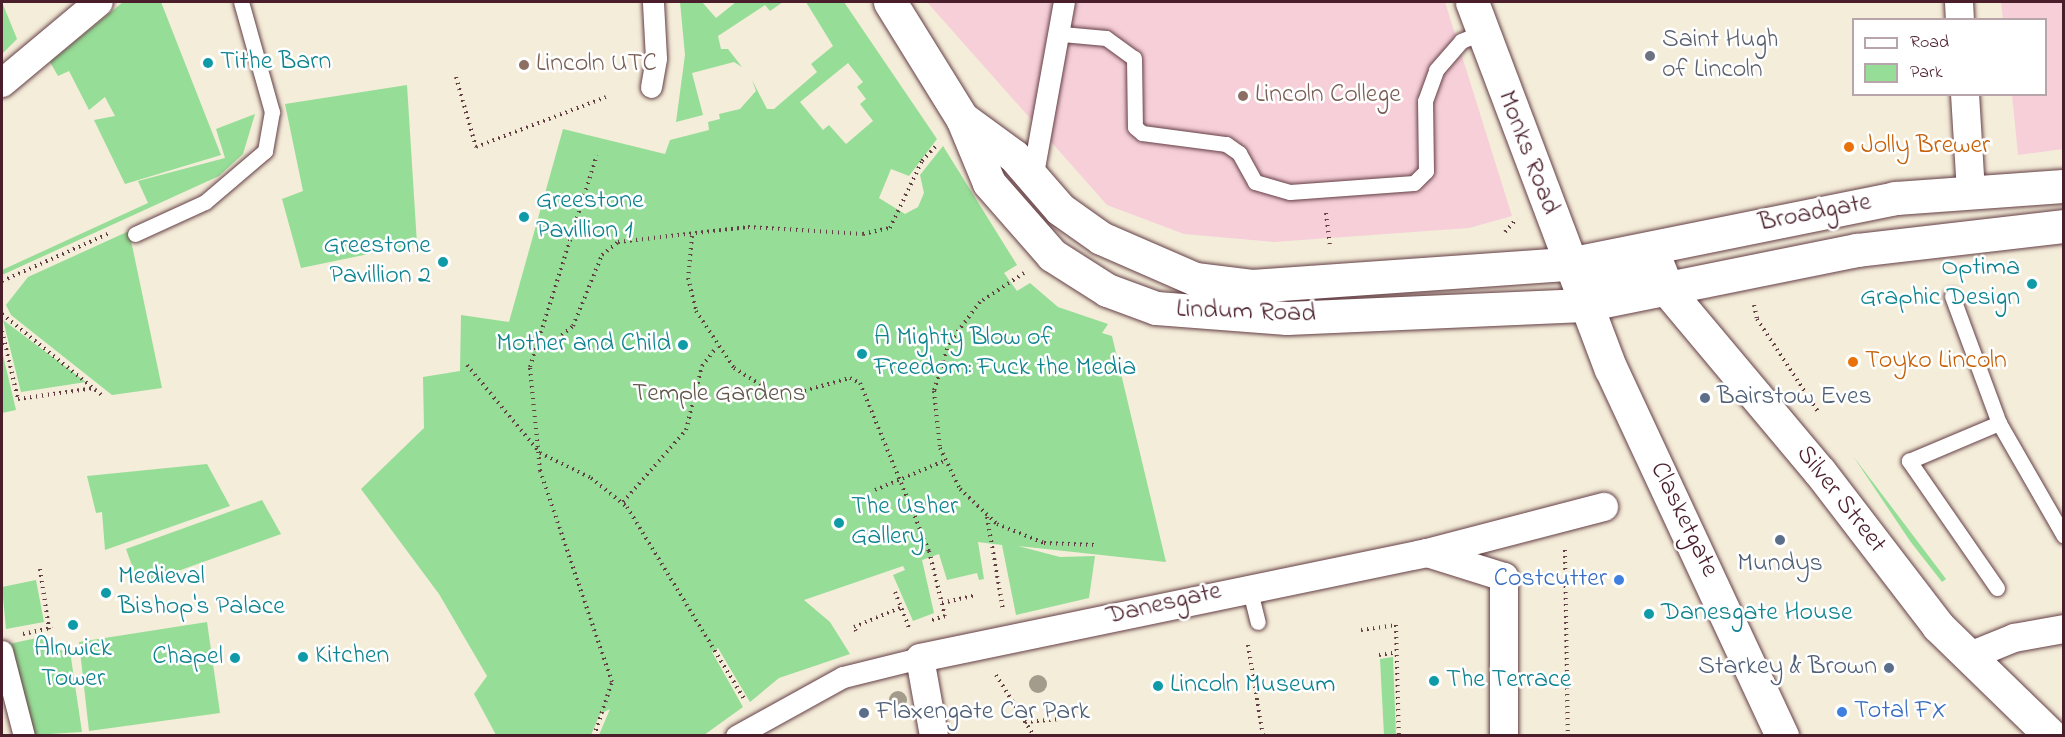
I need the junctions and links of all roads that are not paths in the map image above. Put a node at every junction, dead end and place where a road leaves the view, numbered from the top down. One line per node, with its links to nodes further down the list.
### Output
1 (99, 2): 11 (street)
2 (241, 2): 19 (lane)
3 (652, 2): 12 (street)
4 (890, 2): 14 (main road, Lindum Road)
5 (1064, 2): 10 (street)
6 (1472, 2): 9 (main road, Monks Road)
7 (1959, 2): 8 (street)
8 (1960, 18)
9 (1483, 32): 10 (lane); 21 (main road, Monks Road)
10 (1062, 34): 15 (street)
11 (2, 83)
12 (651, 87)
13 (1965, 96): 17 (street)
14 (964, 122): 15 (main road, Lindum Road); 24 (main road, Lindum Road)
15 (1032, 179): 21 (main road, Lindum Road)
16 (2064, 186): 17 (main road, Broadgate)
17 (1971, 192): 20 (main road, Broadgate)
18 (2064, 226): 22 (main road, Broadgate)
19 (135, 234)
20 (1651, 248): 21 (main road, Broadgate); 22 (main road, Silver Street)
21 (1569, 264): 22 (main road); 24 (main road, Monks Road)
22 (1668, 291): 24 (main road, Broadgate); 34 (main road, Silver Street)
23 (1952, 296): 25 (lane)
24 (1584, 304): 41 (main road, Clasketgate)
25 (1999, 423): 27 (lane); 30 (lane)
26 (1604, 507): 28 (street, Danesgate)
27 (2064, 536)
28 (1427, 552): 29 (street, Danesgate); 40 (street)
29 (1249, 587): 31 (lane); 35 (street, Danesgate)
30 (1997, 588)
31 (1257, 622)
32 (2064, 629): 34 (street)
33 (2, 651): 37 (street)
34 (1970, 656): 42 (main road, Silver Street)
35 (920, 658): 36 (street, Danesgate); 39 (street)
36 (762, 728): 38 (street, Danesgate)
37 (24, 735)
38 (736, 735)
39 (934, 735)
40 (1504, 735)
41 (1782, 735)
42 (2051, 735)

